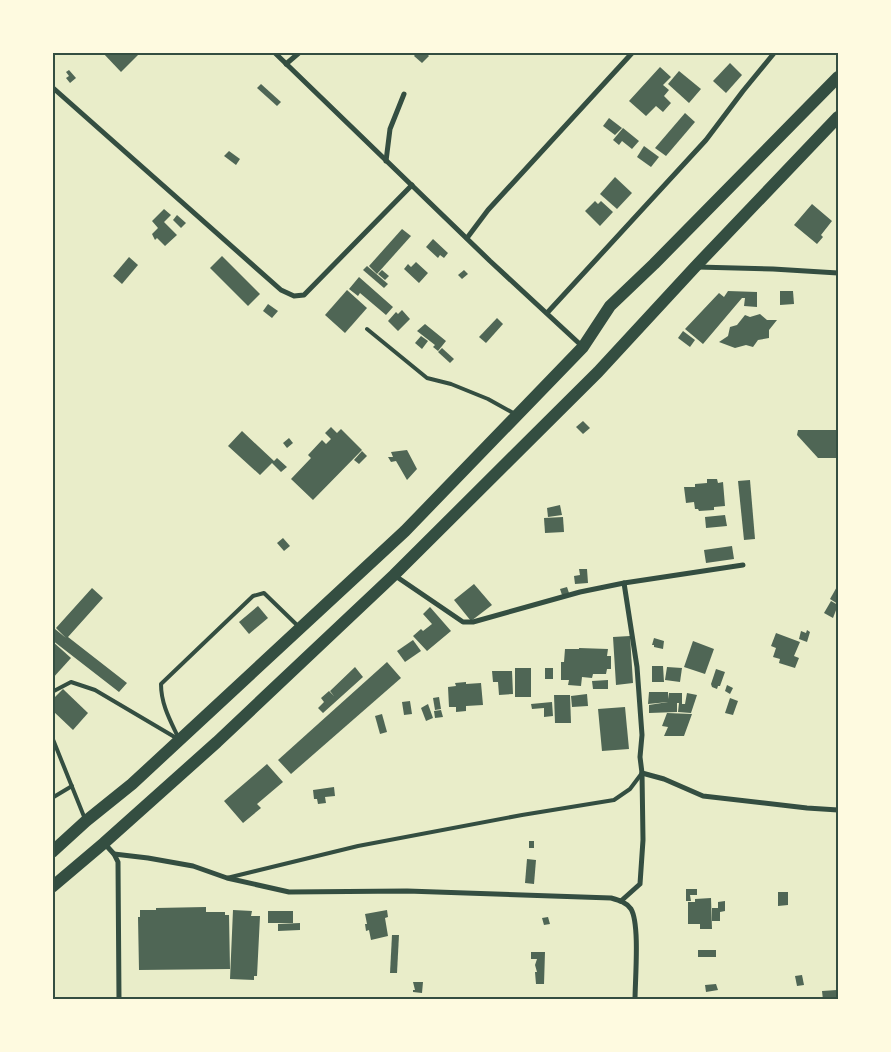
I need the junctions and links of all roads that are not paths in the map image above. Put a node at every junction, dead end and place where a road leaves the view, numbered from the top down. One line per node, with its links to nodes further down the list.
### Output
1 (274, 52): 5 (street)
2 (300, 52): 5 (street)
3 (633, 52): 12 (street)
4 (775, 52): 15 (street)
5 (286, 64): 10 (street)
6 (838, 77): 17 (main road)
7 (52, 87): 11 (street)
8 (404, 94): 10 (street)
9 (838, 117): 13 (main road)
10 (386, 161): 11 (street)
11 (412, 185): 12 (street)
12 (467, 238): 15 (street)
13 (695, 267): 14 (street); 20 (main road)
14 (838, 273)
15 (547, 313): 17 (street)
16 (367, 329): 18 (lane)
17 (583, 347): 18 (main road)
18 (517, 416): 22 (main road)
19 (743, 565): 21 (street)
20 (394, 575): 21 (street); 31 (main road)
21 (624, 583): 26 (street)
22 (300, 628): 25 (main road); 25 (lane)
23 (52, 692): 25 (lane)
24 (52, 737): 27 (lane)
25 (179, 739): 30 (main road)
26 (642, 773): 29 (street); 34 (lane); 36 (street)
27 (72, 786): 28 (lane); 30 (lane)
28 (52, 798)
29 (838, 810)
30 (86, 821): 32 (main road)
31 (104, 844): 33 (street); 35 (main road)
32 (52, 852)
33 (114, 854): 34 (street); 37 (street)
34 (227, 878): 36 (street)
35 (52, 887)
36 (620, 901): 38 (street)
37 (119, 1000)
38 (635, 1000)

